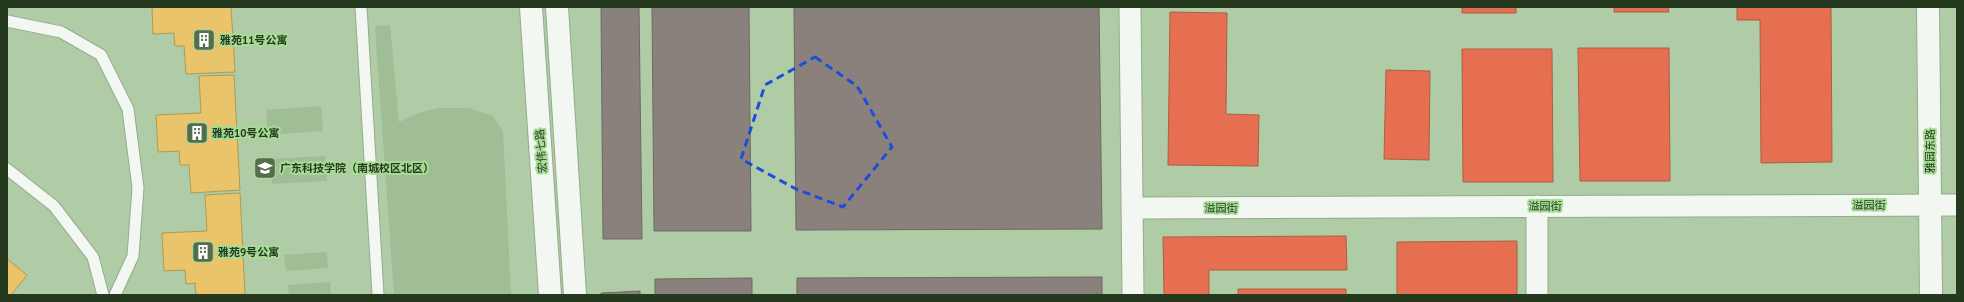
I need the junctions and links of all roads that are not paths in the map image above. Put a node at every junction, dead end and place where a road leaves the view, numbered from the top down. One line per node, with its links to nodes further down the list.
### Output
1 (361, 7): 14 (lane)
2 (531, 7): 15 (street, 宏伟七路)
3 (557, 7): 16 (street)
4 (1130, 7): 11 (street)
5 (1928, 7): 8 (street, 雅园东路)
6 (7, 21): 13 (lane)
7 (7, 169): 12 (lane)
8 (1930, 205): 9 (street, 溢园街); 10 (street, 溢园街); 19 (street, 雅园东路)
9 (1957, 205)
10 (1537, 206): 11 (street, 溢园街); 18 (street)
11 (1132, 208): 17 (street)
12 (103, 295)
13 (115, 295)
14 (378, 295)
15 (550, 295)
16 (575, 295)
17 (1133, 295)
18 (1537, 295)
19 (1931, 295)

